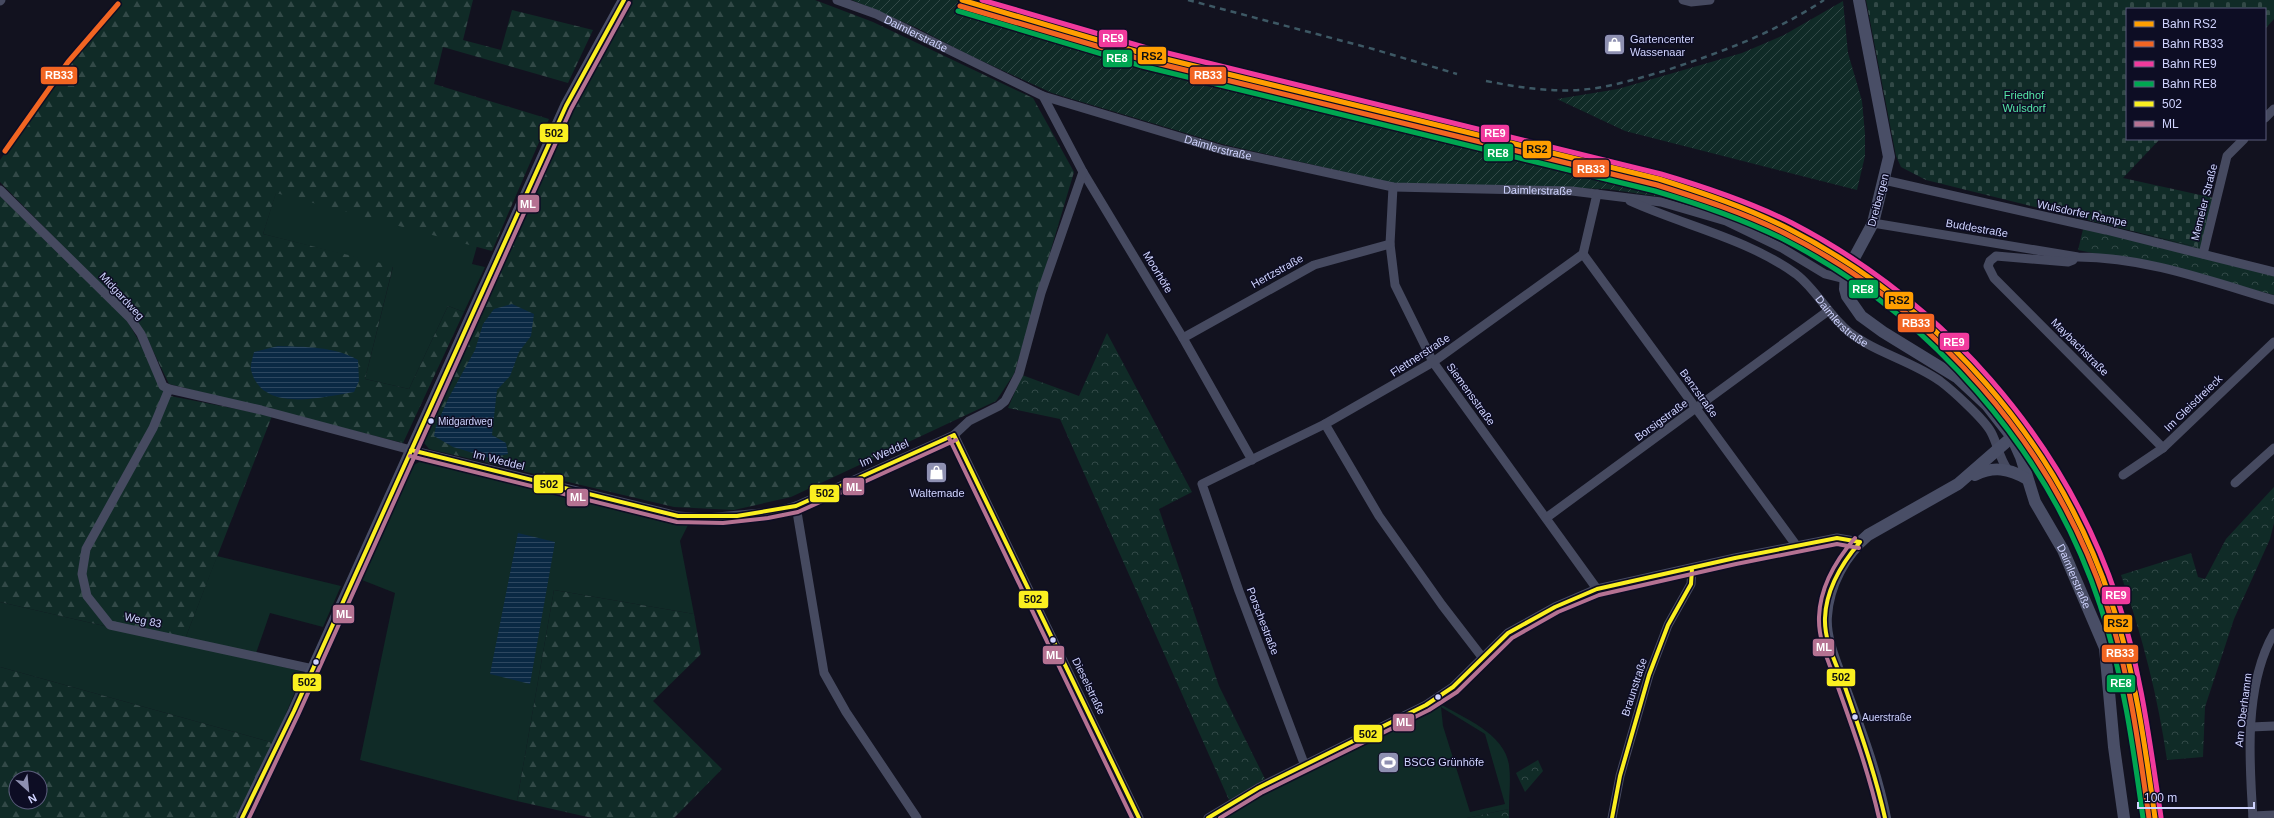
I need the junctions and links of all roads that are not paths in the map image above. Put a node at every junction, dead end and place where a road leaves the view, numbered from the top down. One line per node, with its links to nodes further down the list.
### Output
1 (624, 0): 36 (street)
2 (837, 0): 6 (street, Daimlerstraße)
3 (1683, 0): 4 (street)
4 (1710, 0)
5 (1859, 0): 11 (street, Dreibergen)
6 (1043, 96): 10 (street, Moorhöfe); 12 (street, Daimlerstraße)
7 (2274, 109): 8 (street)
8 (2266, 117)
9 (2243, 140): 19 (street, Memeler Straße)
10 (1083, 172): 26 (street, Moorhöfe); 32 (street, Im Weddel)
11 (1884, 180): 16 (street, Dreibergen); 19 (street, Wulsdorfer Rampe)
12 (1393, 187): 14 (street, Daimlerstraße); 17 (street, Siemensstraße)
13 (0, 190): 29 (street, Midgardweg)
14 (1597, 194): 15 (street, Daimlerstraße); 18 (street)
15 (1624, 197): 23 (street, Daimlerstraße); 25 (street, Daimlerstraße)
16 (1871, 228): 20 (street, Buddestraße); 23 (street, Dreibergen)
17 (1390, 244): 26 (street, Hertzstraße); 28 (street, Siemensstraße)
18 (1583, 254): 28 (street, Flettnerstraße); 30 (street, Benzstraße)
19 (2203, 254): 22 (street, Wulsdorfer Rampe)
20 (2078, 257): 21 (street, Buddestraße); 24 (street, Buddestraße)
21 (1990, 261): 34 (street, Maybachstraße)
22 (2274, 272)
23 (1844, 279): 33 (street)
24 (2274, 300)
25 (1828, 311): 30 (street, Borsigstraße); 37 (street, Daimlerstraße)
26 (1183, 338): 38 (street, Moorhöfe)
27 (2274, 342): 34 (street, Im Gleisdreieck)
28 (1433, 362): 31 (street, Flettnerstraße); 46 (street, Siemensstraße)
29 (169, 389): 36 (street); 53 (street, Weg 83)
30 (1696, 409): 46 (street, Borsigstraße); 48 (street, Benzstraße)
31 (1325, 424): 38 (street, Flettnerstraße); 52 (street)
32 (954, 435): 45 (street, Im Weddel); 61 (street, Dieselstraße)
33 (2012, 437): 37 (street); 41 (street, Daimlerstraße)
34 (2163, 448): 40 (street, Im Gleisdreieck)
35 (2274, 448): 42 (street)
36 (411, 450): 45 (street, Im Weddel); 53 (street)
37 (1999, 450): 39 (street, Daimlerstraße); 44 (street)
38 (1252, 460): 43 (street, Flettnerstraße)
39 (2008, 470): 41 (street); 44 (street)
40 (2123, 475)
41 (2027, 479): 65 (street, Daimlerstraße)
42 (2235, 483)
43 (1202, 484): 56 (street, Porschestraße)
44 (1958, 484): 47 (street)
45 (796, 506): 60 (street)
46 (1546, 518): 50 (street, Siemensstraße)
47 (1860, 542): 48 (street); 64 (street)
48 (1796, 545): 49 (street)
49 (1692, 569): 50 (street); 63 (street, Braunstraße)
50 (1597, 589): 52 (street)
51 (2274, 633): 55 (street, Am Oberhamm)
52 (1482, 657): 56 (street)
53 (313, 669): 59 (street)
54 (2274, 726): 55 (street)
55 (2250, 727): 58 (street, Am Oberhamm)
56 (1305, 766): 62 (street)
57 (2274, 815): 58 (street)
58 (2253, 817)
59 (242, 818)
60 (917, 818)
61 (1139, 818)
62 (1208, 818)
63 (1612, 818)
64 (1885, 818)
65 (2124, 818)

